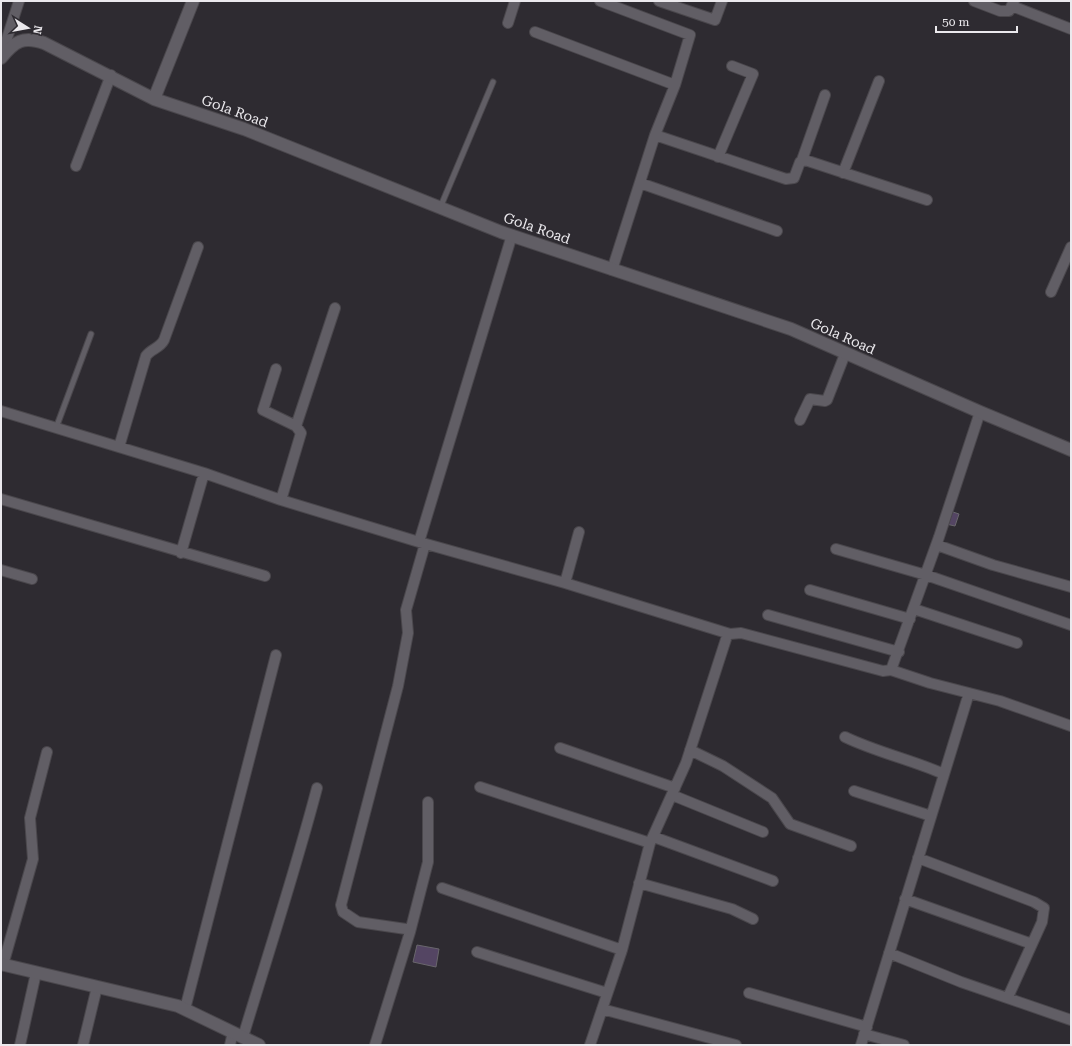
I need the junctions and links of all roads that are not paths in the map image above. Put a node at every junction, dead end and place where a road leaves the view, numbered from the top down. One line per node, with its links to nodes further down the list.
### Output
1 (19, 1): 12 (street)
2 (193, 1): 19 (street)
3 (515, 1): 9 (street)
4 (600, 1): 17 (street)
5 (659, 1): 6 (street)
6 (722, 1)
7 (974, 1): 8 (street)
8 (1013, 3): 10 (street)
9 (508, 23)
10 (1071, 29)
11 (535, 32): 17 (street)
12 (1, 57): 14 (street, Gola Road)
13 (732, 66): 21 (street)
14 (111, 75): 19 (street, Gola Road); 23 (street)
15 (879, 81): 24 (street)
16 (493, 82): 27 (lane)
17 (675, 86): 20 (street)
18 (825, 95): 22 (street)
19 (154, 99): 27 (street, Gola Road)
20 (655, 136): 21 (street); 25 (street)
21 (718, 157): 22 (street)
22 (802, 160): 24 (street)
23 (76, 166)
24 (843, 172): 26 (street)
25 (640, 183): 28 (street); 32 (street)
26 (927, 200)
27 (440, 208): 29 (street, Gola Road)
28 (777, 231)
29 (512, 235): 32 (street, Gola Road); 49 (street)
30 (1071, 246): 33 (street)
31 (198, 247): 43 (street)
32 (612, 270): 36 (street, Gola Road)
33 (1051, 292)
34 (335, 308): 41 (street)
35 (91, 334): 42 (lane)
36 (845, 354): 39 (street, Gola Road); 40 (street)
37 (276, 369): 41 (street)
38 (1, 411): 42 (street)
39 (980, 412): 44 (street, Gola Road); 50 (street)
40 (800, 420)
41 (296, 426): 47 (street)
42 (56, 428): 43 (street)
43 (119, 447): 45 (street)
44 (1071, 450)
45 (204, 473): 47 (street); 52 (street)
46 (1, 499): 52 (street)
47 (281, 500): 49 (street)
48 (580, 532): 57 (street)
49 (422, 543): 57 (street); 91 (street)
50 (937, 545): 54 (street); 58 (street)
51 (836, 549): 54 (street)
52 (181, 553): 55 (street)
53 (1, 570): 56 (street)
54 (926, 575): 60 (street); 63 (street)
55 (265, 576)
56 (32, 579)
57 (565, 583): 64 (street)
58 (1071, 588)
59 (810, 590): 62 (street)
60 (914, 609): 62 (street); 65 (street)
61 (768, 615): 66 (street)
62 (910, 619): 66 (street)
63 (1071, 625)
64 (730, 634): 68 (street); 73 (street)
65 (1017, 643)
66 (899, 652): 68 (street)
67 (276, 656): 103 (street)
68 (891, 670): 69 (street)
69 (969, 693): 70 (street); 75 (street)
70 (1071, 726)
71 (844, 737): 75 (street)
72 (560, 748): 79 (street)
73 (690, 750): 79 (street); 84 (street)
74 (47, 752): 96 (street)
75 (944, 774): 81 (street)
76 (480, 787): 83 (street)
77 (317, 788): 106 (street)
78 (854, 791): 81 (street)
79 (673, 792): 82 (street); 83 (street)
80 (428, 802): 91 (street)
81 (931, 816): 85 (street)
82 (763, 832)
83 (652, 840): 86 (street); 87 (street)
84 (851, 846)
85 (918, 858): 89 (street); 92 (street)
86 (773, 881)
87 (639, 883): 90 (street); 93 (street)
88 (442, 888): 93 (street)
89 (905, 899): 92 (street); 95 (street)
90 (753, 919)
91 (410, 932): 111 (street)
92 (1032, 944): 101 (street)
93 (622, 950): 99 (street)
94 (478, 952): 99 (street)
95 (889, 953): 101 (street); 105 (street)
96 (2, 965): 97 (street)
97 (36, 973): 98 (street); 107 (street)
98 (97, 987): 103 (street); 108 (street)
99 (607, 993): 102 (street)
100 (749, 993): 105 (street)
101 (1008, 997): 104 (street)
102 (602, 1009): 112 (street); 113 (street)
103 (185, 1010): 106 (street)
104 (1071, 1020)
105 (866, 1031): 114 (street); 115 (street)
106 (238, 1035): 109 (street); 110 (street)
107 (20, 1045)
108 (83, 1045)
109 (230, 1045)
110 (259, 1045)
111 (375, 1045)
112 (590, 1045)
113 (736, 1045)
114 (861, 1045)
115 (904, 1045)

